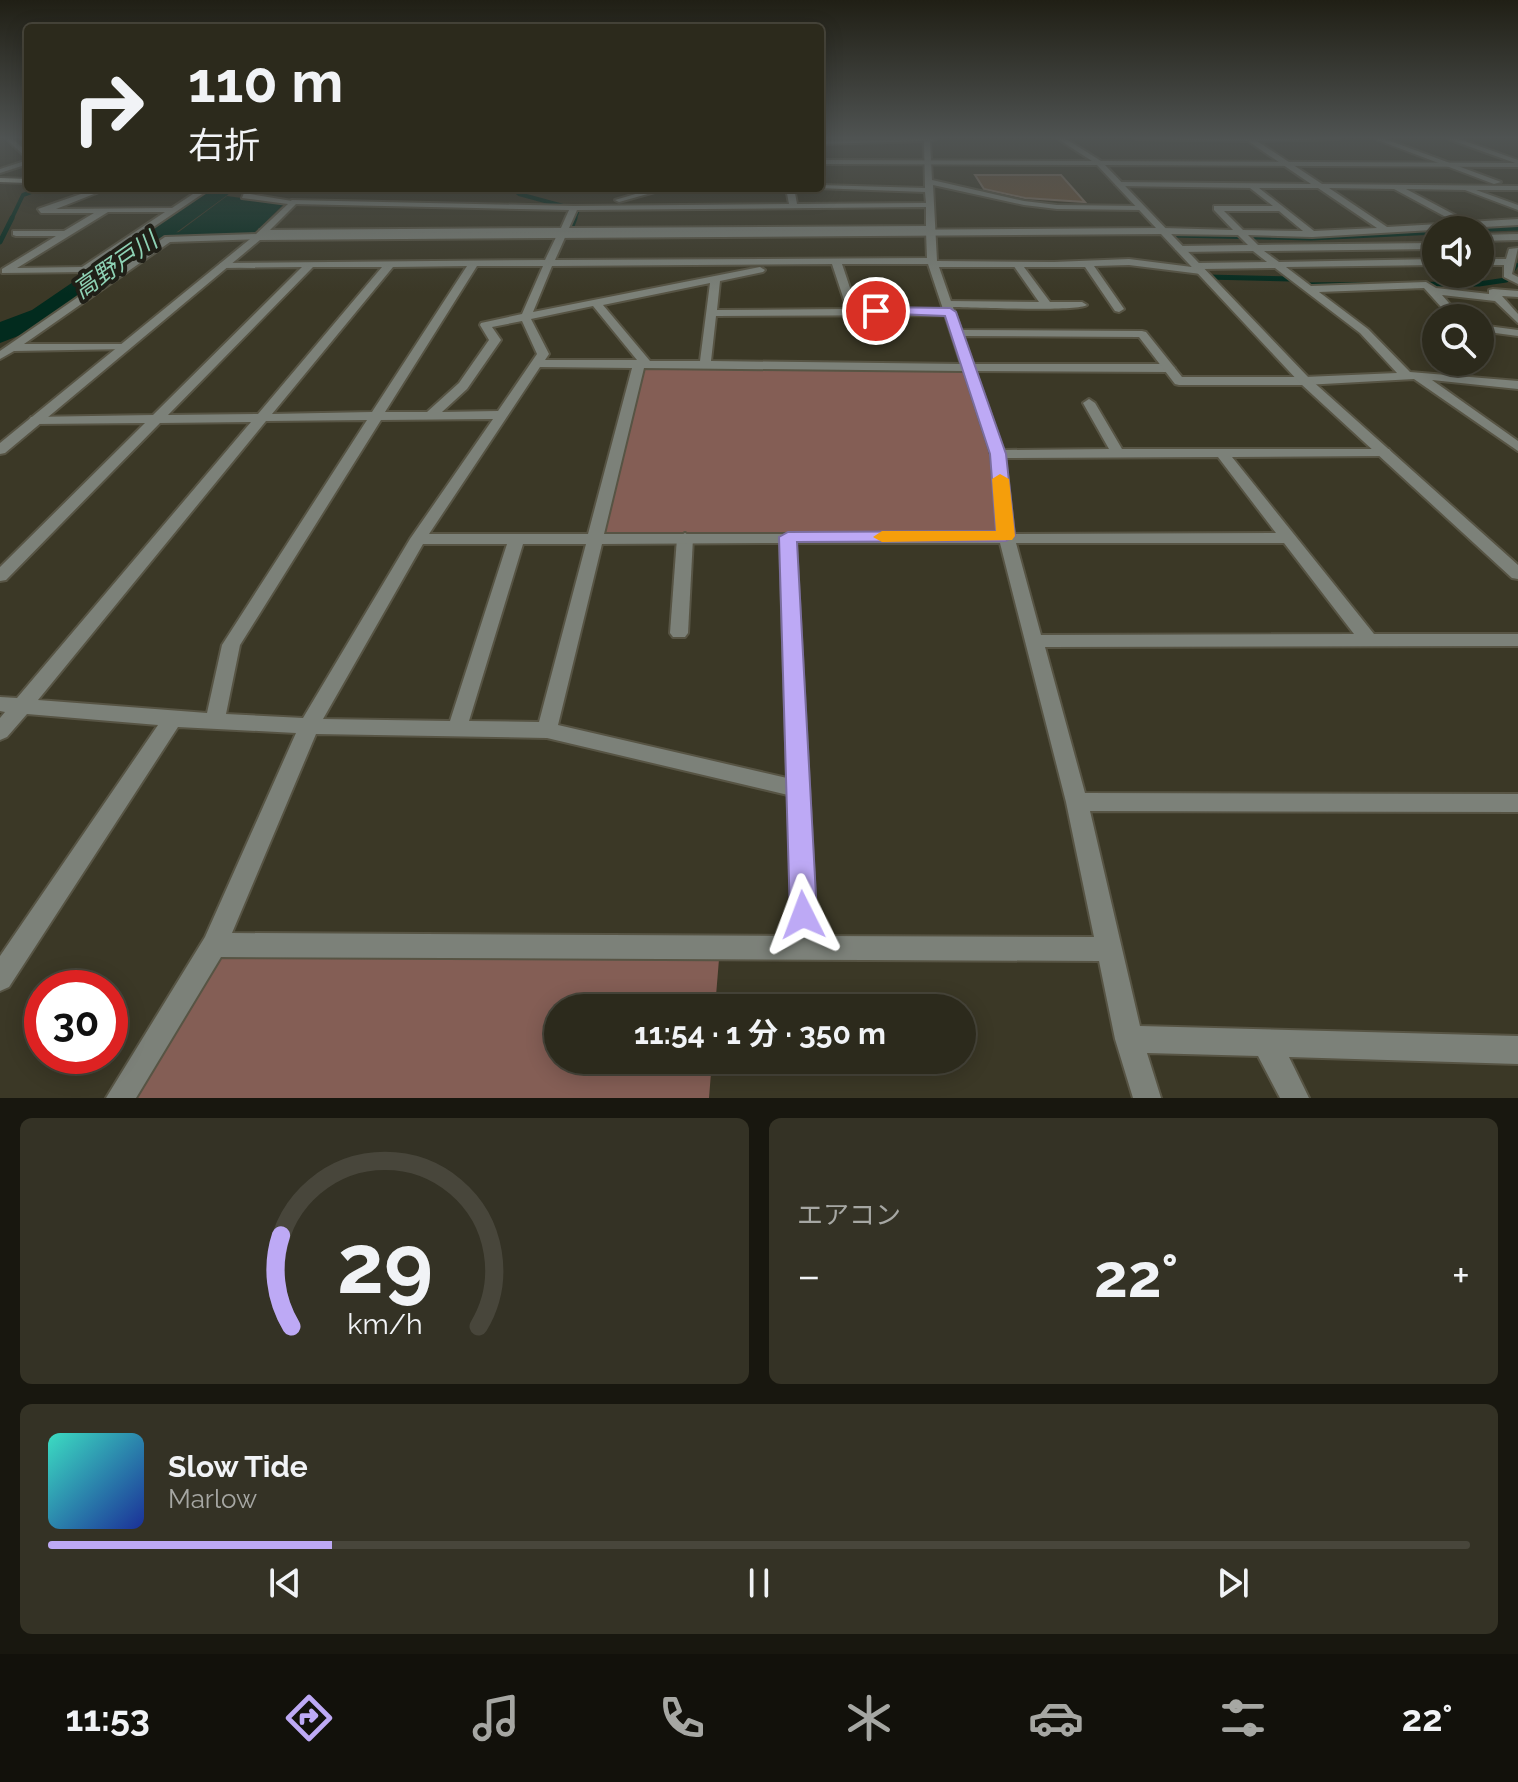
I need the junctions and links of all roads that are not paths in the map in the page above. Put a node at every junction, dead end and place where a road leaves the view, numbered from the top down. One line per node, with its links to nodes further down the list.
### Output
1 (930, 190): 14 (street)
2 (946, 190): 17 (street)
3 (1125, 190): 17 (street)
4 (1257, 190): 19 (street)
5 (1328, 190): 26 (street)
6 (1403, 190): 22 (street)
7 (1468, 190): 18 (street)
8 (94, 192): 20 (street)
9 (201, 192): 21 (street)
10 (248, 192): 13 (street)
11 (656, 192): 16 (street)
12 (791, 192): 15 (street)
13 (294, 202): 16 (street); 34 (street)
14 (931, 205): 15 (street); 28 (street)
15 (793, 206): 16 (street)
16 (574, 208): 30 (street)
17 (1141, 208): 27 (street)
18 (1518, 208)
19 (1280, 209): 32 (street); 33 (street)
20 (106, 210): 21 (street); 31 (street)
21 (173, 210): 31 (street)
22 (1450, 216)
23 (1515, 224): 24 (street)
24 (1494, 225)
25 (1422, 228): 26 (street)
26 (1386, 230): 33 (street)
27 (1163, 231): 28 (street); 32 (street); 39 (street)
28 (932, 232): 30 (street); 43 (street)
29 (16, 233): 31 (street)
30 (563, 233): 34 (street); 48 (street)
31 (67, 234)
32 (1241, 234): 33 (street); 38 (street)
33 (1312, 234)
34 (261, 235): 52 (street); 76 (street)
35 (1518, 237): 36 (street)
36 (1494, 238)
37 (1422, 246): 38 (street)
38 (1255, 248): 39 (street); 51 (street)
39 (1180, 249): 55 (street)
40 (1518, 251): 46 (street)
41 (805, 262): 42 (street); 48 (street); 56 (street)
42 (836, 262): 43 (street); 68 (street)
43 (933, 262): 54 (street); 66 (street)
44 (1422, 262): 51 (street)
45 (1494, 262): 46 (street)
46 (1510, 262): 57 (street)
47 (474, 263): 48 (street); 49 (street); 88 (street)
48 (550, 263): 70 (street)
49 (390, 264): 53 (street); 90 (street)
50 (1088, 264): 54 (street); 55 (street); 67 (street)
51 (1278, 264): 55 (street); 58 (street)
52 (224, 265): 53 (street); 75 (street)
53 (310, 265): 91 (street)
54 (1018, 265): 64 (street)
55 (1198, 268): 84 (street)
56 (716, 277): 62 (street); 69 (street)
57 (1518, 281)
58 (1310, 289): 59 (street); 83 (street)
59 (1433, 291): 61 (street); 63 (street)
60 (1518, 294): 61 (street)
61 (1498, 298): 71 (street)
62 (596, 303): 70 (street); 79 (street)
63 (1445, 304)
64 (1047, 305): 65 (street); 66 (street)
65 (1082, 305)
66 (949, 308): 68 (street); 73 (street)
67 (1119, 309)
68 (852, 310): 69 (street)
69 (711, 313): 80 (street)
70 (526, 319): 78 (street); 89 (street)
71 (1518, 320)
72 (1494, 330): 74 (street)
73 (958, 333): 81 (street); 82 (street)
74 (1518, 333)
75 (125, 347): 76 (street); 92 (street)
76 (11, 348): 77 (street)
77 (0, 356)
78 (537, 363): 79 (street); 87 (street)
79 (642, 363): 80 (street); 102 (street)
80 (705, 365): 81 (street)
81 (971, 368): 82 (street); 98 (street)
82 (1169, 368): 84 (street)
83 (1412, 376): 84 (street); 85 (street); 93 (street)
84 (1305, 381): 97 (street)
85 (1518, 385)
86 (1089, 403): 95 (street)
87 (501, 415): 89 (street); 105 (street)
88 (376, 416): 89 (street); 90 (street); 115 (street)
89 (430, 416)
90 (262, 417): 91 (street); 113 (street)
91 (156, 419): 92 (street); 107 (street)
92 (36, 420): 94 (street)
93 (1514, 441)
94 (0, 450)
95 (1117, 452): 96 (street); 98 (street)
96 (1221, 452): 97 (street); 104 (street)
97 (1384, 452): 106 (street)
98 (998, 454): 99 (street)
99 (1006, 536): 100 (street); 104 (street); 110 (street)
100 (788, 537): 103 (street); 120 (street)
101 (517, 538): 102 (street); 105 (street); 117 (street)
102 (595, 538): 103 (street); 118 (street)
103 (685, 538): 108 (street)
104 (1288, 538): 111 (street)
105 (418, 539): 116 (street)
106 (1518, 574)
107 (0, 576)
108 (679, 633)
109 (1518, 640): 111 (street)
110 (1034, 641): 111 (street); 121 (street)
111 (1370, 642)
112 (0, 704): 113 (street)
113 (23, 705): 114 (street); 119 (street)
114 (173, 719): 115 (street); 126 (street)
115 (215, 721): 116 (street)
116 (309, 726): 117 (street); 123 (street)
117 (457, 729): 118 (street)
118 (547, 730): 120 (street)
119 (0, 732)
120 (798, 789): 124 (street)
121 (1077, 802): 122 (street); 125 (street)
122 (1518, 803)
123 (214, 945): 124 (street); 130 (street)
124 (805, 947): 125 (street)
125 (1110, 949): 127 (street)
126 (0, 978)
127 (1129, 1039): 128 (street); 131 (street)
128 (1267, 1045): 129 (street); 132 (street)
129 (1518, 1050)
130 (120, 1098)
131 (1147, 1098)
132 (1295, 1098)

